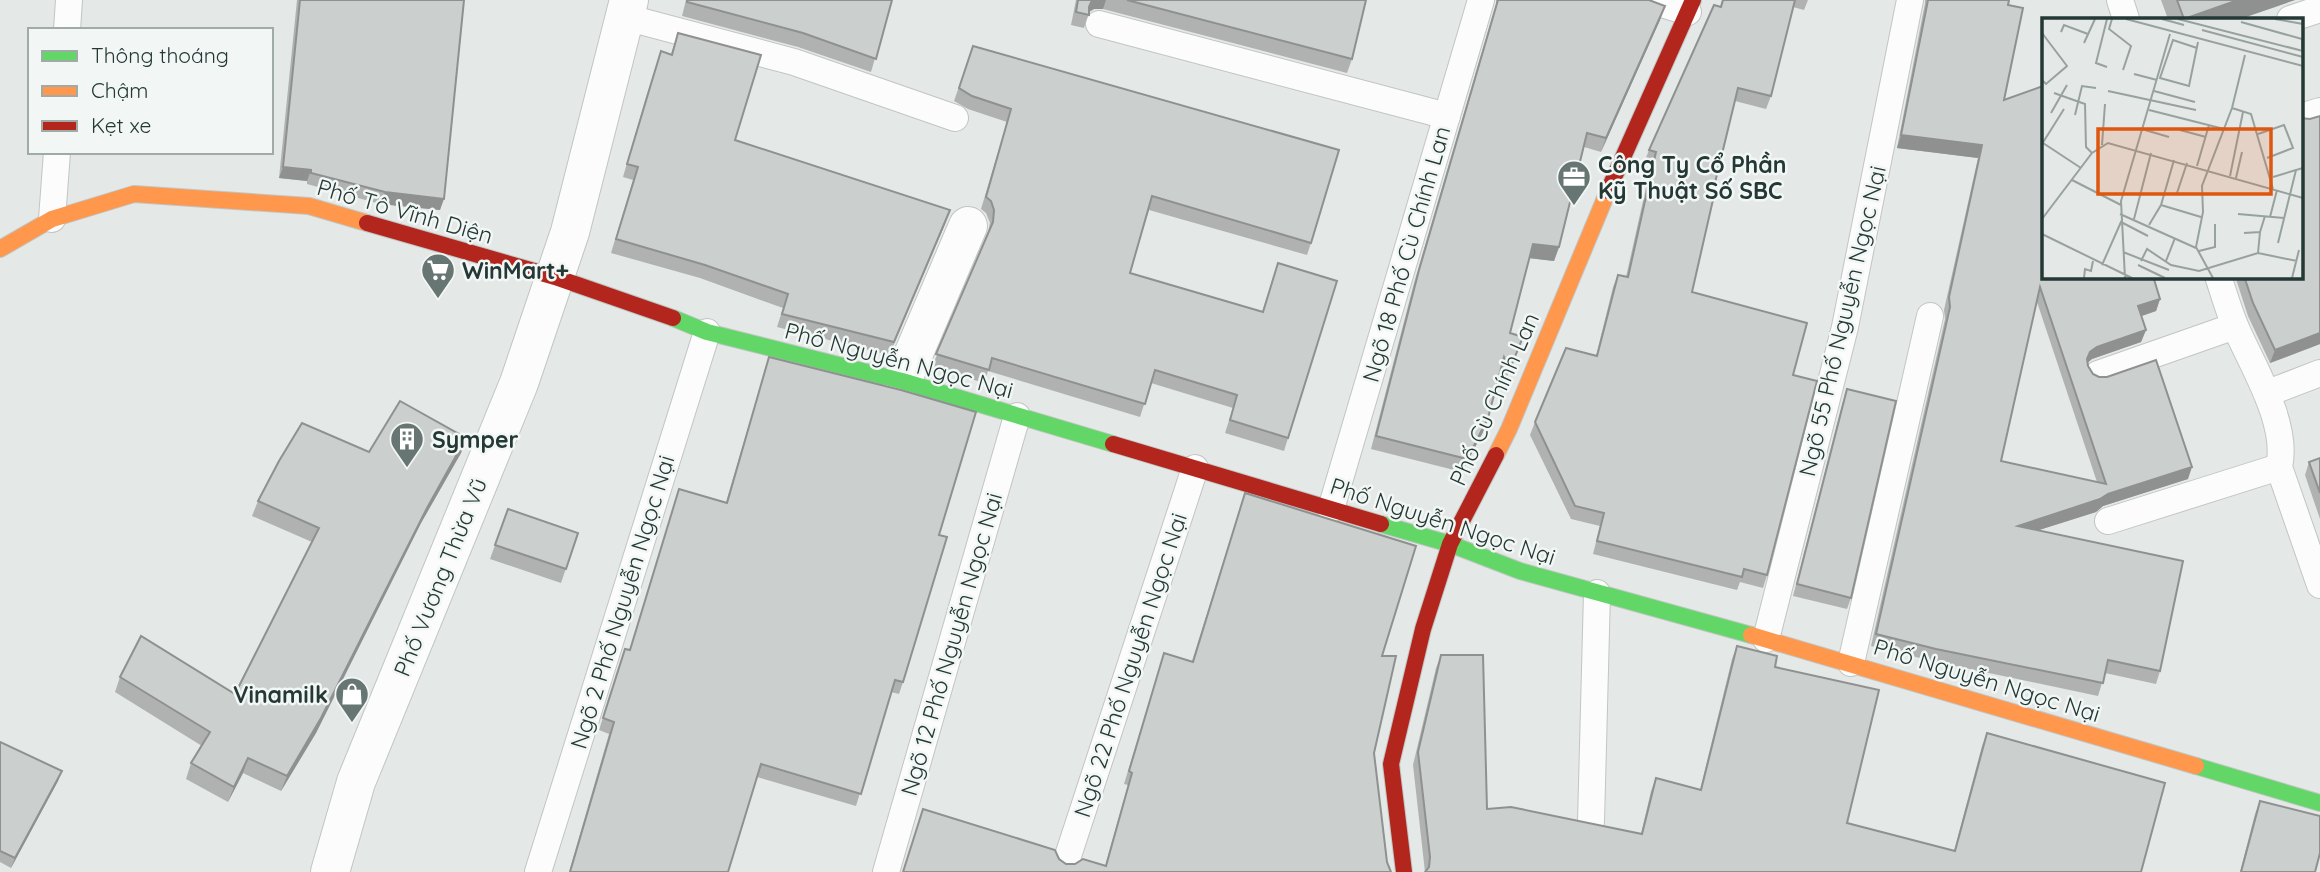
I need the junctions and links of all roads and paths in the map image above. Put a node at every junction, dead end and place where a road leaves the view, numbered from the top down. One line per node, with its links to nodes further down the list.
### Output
1 (69, 0): 12 (lane)
2 (1480, 0): 14 (lane, Ngõ 18 Phố Cù Chính Lan)
3 (1649, 0): 6 (lane)
4 (1910, 0): 38 (lane, Ngõ 55 Phố Nguyễn Ngọc Nại)
5 (2120, 0): 9 (lane)
6 (1690, 6): 35 (street, Phố Cù Chính Lan)
7 (627, 8): 16 (lane); 21 (street, Phố Vương Thừa Vũ)
8 (2320, 9): 10 (lane)
9 (2126, 18)
10 (2293, 18)
11 (1099, 24): 14 (lane)
12 (67, 28)
13 (2320, 111): 15 (lane)
14 (1447, 116): 33 (lane, Ngõ 18 Phố Cù Chính Lan)
15 (2302, 117)
16 (955, 118)
17 (57, 154): 18 (lane)
18 (52, 219): 20 (street, Phố Tô Vĩnh Diện); 21 (street, Phố Tô Vĩnh Diện)
19 (968, 226): 28 (street)
20 (0, 248)
21 (555, 277): 25 (street, Phố Nguyễn Ngọc Nại); 43 (street, Phố Vương Thừa Vũ)
22 (2219, 278): 24 (lane)
23 (1930, 316): 39 (lane)
24 (2235, 326): 27 (lane); 29 (lane)
25 (707, 331): 28 (street, Phố Nguyễn Ngọc Nại); 44 (lane, Ngõ 2 Phố Nguyễn Ngọc Nại)
26 (2320, 373): 29 (lane)
27 (2098, 374)
28 (902, 381): 30 (street, Phố Nguyễn Ngọc Nại)
29 (2268, 393): 31 (lane)
30 (1017, 416): 32 (street, Phố Nguyễn Ngọc Nại); 45 (lane, Ngõ 12 Phố Nguyễn Ngọc Nại)
31 (2279, 467): 34 (lane); 36 (lane)
32 (1195, 468): 33 (street, Phố Nguyễn Ngọc Nại); 42 (lane, Ngõ 22 Phố Nguyễn Ngọc Nại)
33 (1331, 509): 35 (street, Phố Nguyễn Ngọc Nại)
34 (2108, 521)
35 (1450, 544): 37 (street, Phố Nguyễn Ngọc Nại); 46 (street, Phố Cù Chính Lan)
36 (2320, 585)
37 (1597, 593): 38 (street, Phố Nguyễn Ngọc Nại); 41 (lane)
38 (1766, 639): 39 (street, Phố Nguyễn Ngọc Nại)
39 (1851, 663): 40 (street, Phố Nguyễn Ngọc Nại)
40 (2320, 803)
41 (1591, 822)
42 (1066, 862)
43 (330, 872)
44 (538, 872)
45 (886, 872)
46 (1404, 872)

